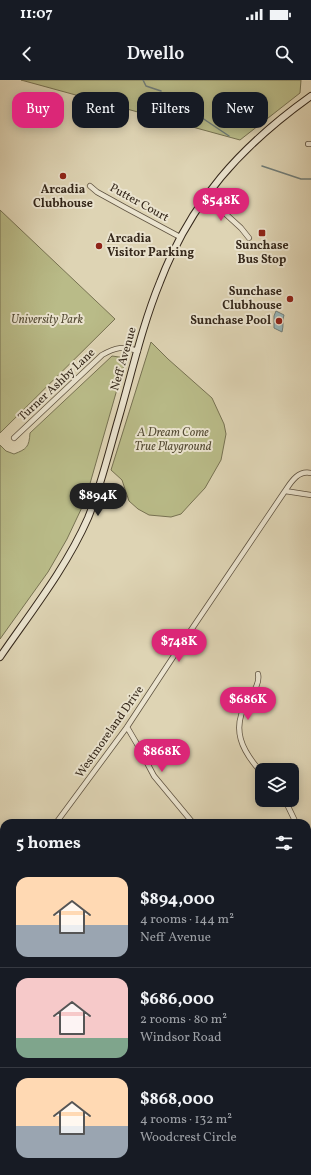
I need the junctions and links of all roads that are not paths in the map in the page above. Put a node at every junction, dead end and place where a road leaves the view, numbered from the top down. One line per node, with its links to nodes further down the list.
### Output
1 (311, 96): 3 (main road, Neff Avenue)
2 (90, 186): 4 (street, Putter Court)
3 (206, 196): 4 (main road, Neff Avenue); 5 (street)
4 (180, 237): 6 (main road, Neff Avenue)
5 (249, 238)
6 (138, 351): 7 (street, Turner Ashby Lane); 11 (main road, Neff Avenue)
7 (14, 438)
8 (311, 473): 9 (street, Westmoreland Drive)
9 (285, 491): 10 (street); 13 (street, Westmoreland Drive)
10 (311, 495)
11 (0, 657)
12 (258, 674): 14 (street)
13 (127, 727): 16 (street, Westmoreland Drive); 17 (street)
14 (255, 765)
15 (288, 807): 18 (street)
16 (59, 819)
17 (190, 819)
18 (294, 819)

